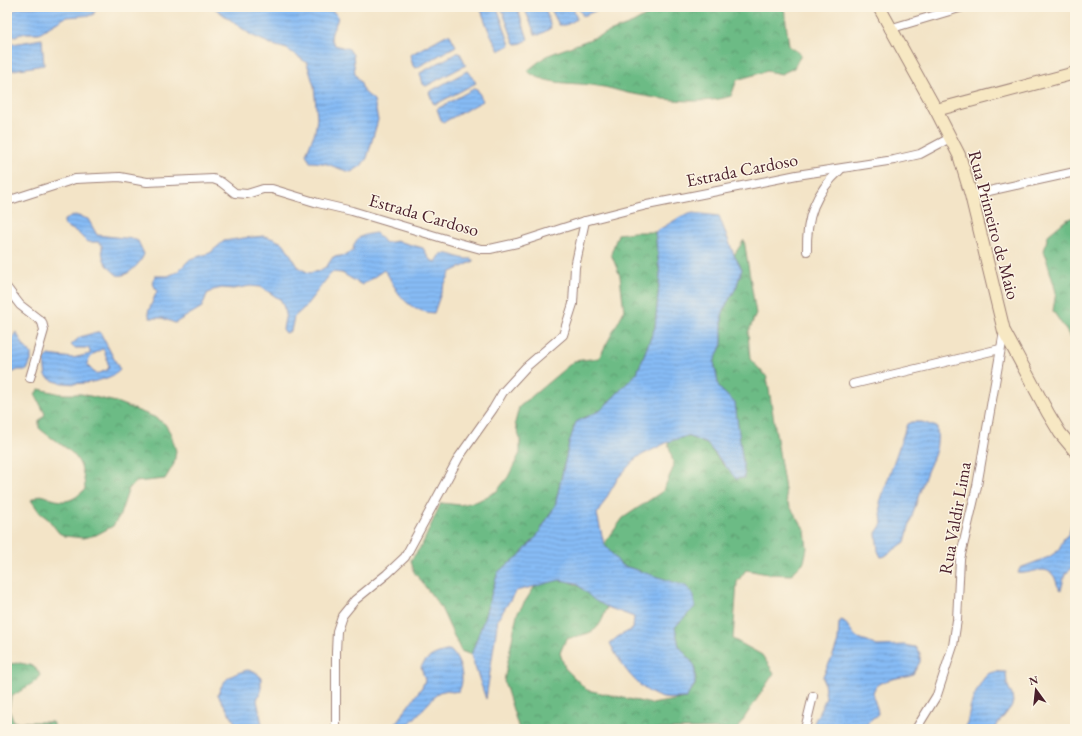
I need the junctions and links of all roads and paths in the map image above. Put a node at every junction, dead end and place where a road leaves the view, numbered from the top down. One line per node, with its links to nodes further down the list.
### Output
1 (879, 7): 3 (main road, Rua Primeiro de Maio)
2 (963, 7): 3 (street)
3 (889, 29): 5 (main road, Rua Primeiro de Maio)
4 (1075, 73): 5 (main road)
5 (936, 110): 6 (main road, Rua Primeiro de Maio)
6 (950, 138): 7 (street, Estrada Cardoso); 9 (main road, Rua Primeiro de Maio)
7 (840, 170): 11 (street, Estrada Cardoso); 12 (street)
8 (1075, 172): 9 (street)
9 (971, 195): 14 (main road, Rua Primeiro de Maio)
10 (7, 201): 11 (street, Estrada Cardoso)
11 (586, 221): 20 (street)
12 (807, 251)
13 (7, 288): 16 (street)
14 (1004, 331): 15 (street, Rua Valdir Lima); 18 (main road, Rua Primeiro de Maio)
15 (1000, 349): 17 (street); 22 (street, Rua Valdir Lima)
16 (30, 378)
17 (853, 384)
18 (1075, 451)
19 (813, 696): 21 (street)
20 (336, 729)
21 (805, 729)
22 (916, 729)

